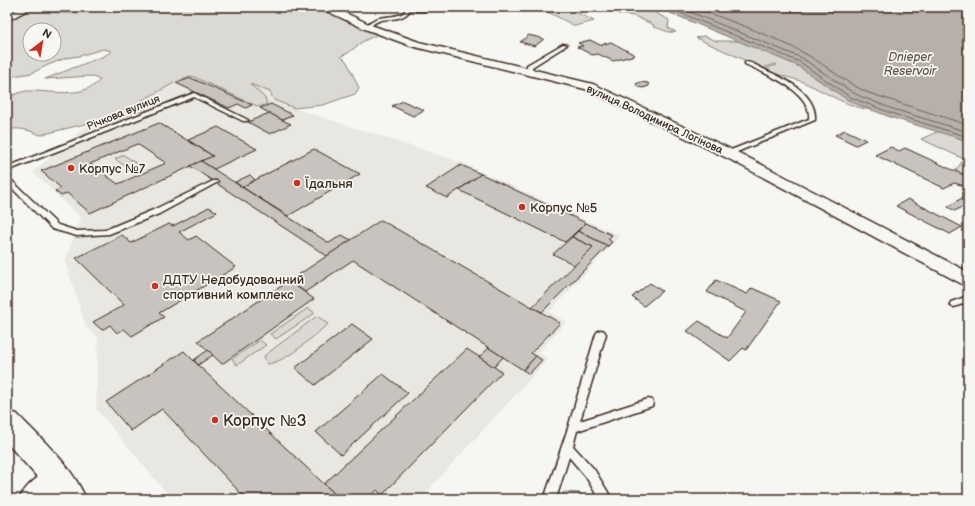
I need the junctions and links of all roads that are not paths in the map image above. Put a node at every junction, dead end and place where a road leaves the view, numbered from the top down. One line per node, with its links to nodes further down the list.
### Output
1 (29, 7): 5 (street)
2 (322, 7): 3 (street, вулиця Володимира Логінова)
3 (325, 7): 6 (street, вулиця Володимира Логінова)
4 (410, 7): 6 (lane)
5 (7, 18)
6 (370, 25): 9 (street, вулиця Володимира Логінова)
7 (565, 45): 9 (lane)
8 (747, 63): 11 (lane)
9 (530, 72): 11 (street, вулиця Володимира Логінова)
10 (245, 120): 12 (lane, Річкова вулиця)
11 (736, 158): 15 (street, вулиця Володимира Логінова)
12 (7, 169)
13 (7, 179): 14 (lane)
14 (215, 182)
15 (968, 280)
16 (968, 299): 17 (lane)
17 (954, 304)
18 (601, 334): 21 (lane)
19 (648, 404): 21 (lane)
20 (7, 423): 23 (street)
21 (573, 428): 22 (lane)
22 (567, 447): 25 (lane); 26 (lane)
23 (65, 489): 24 (street)
24 (32, 499)
25 (550, 499)
26 (606, 499)

